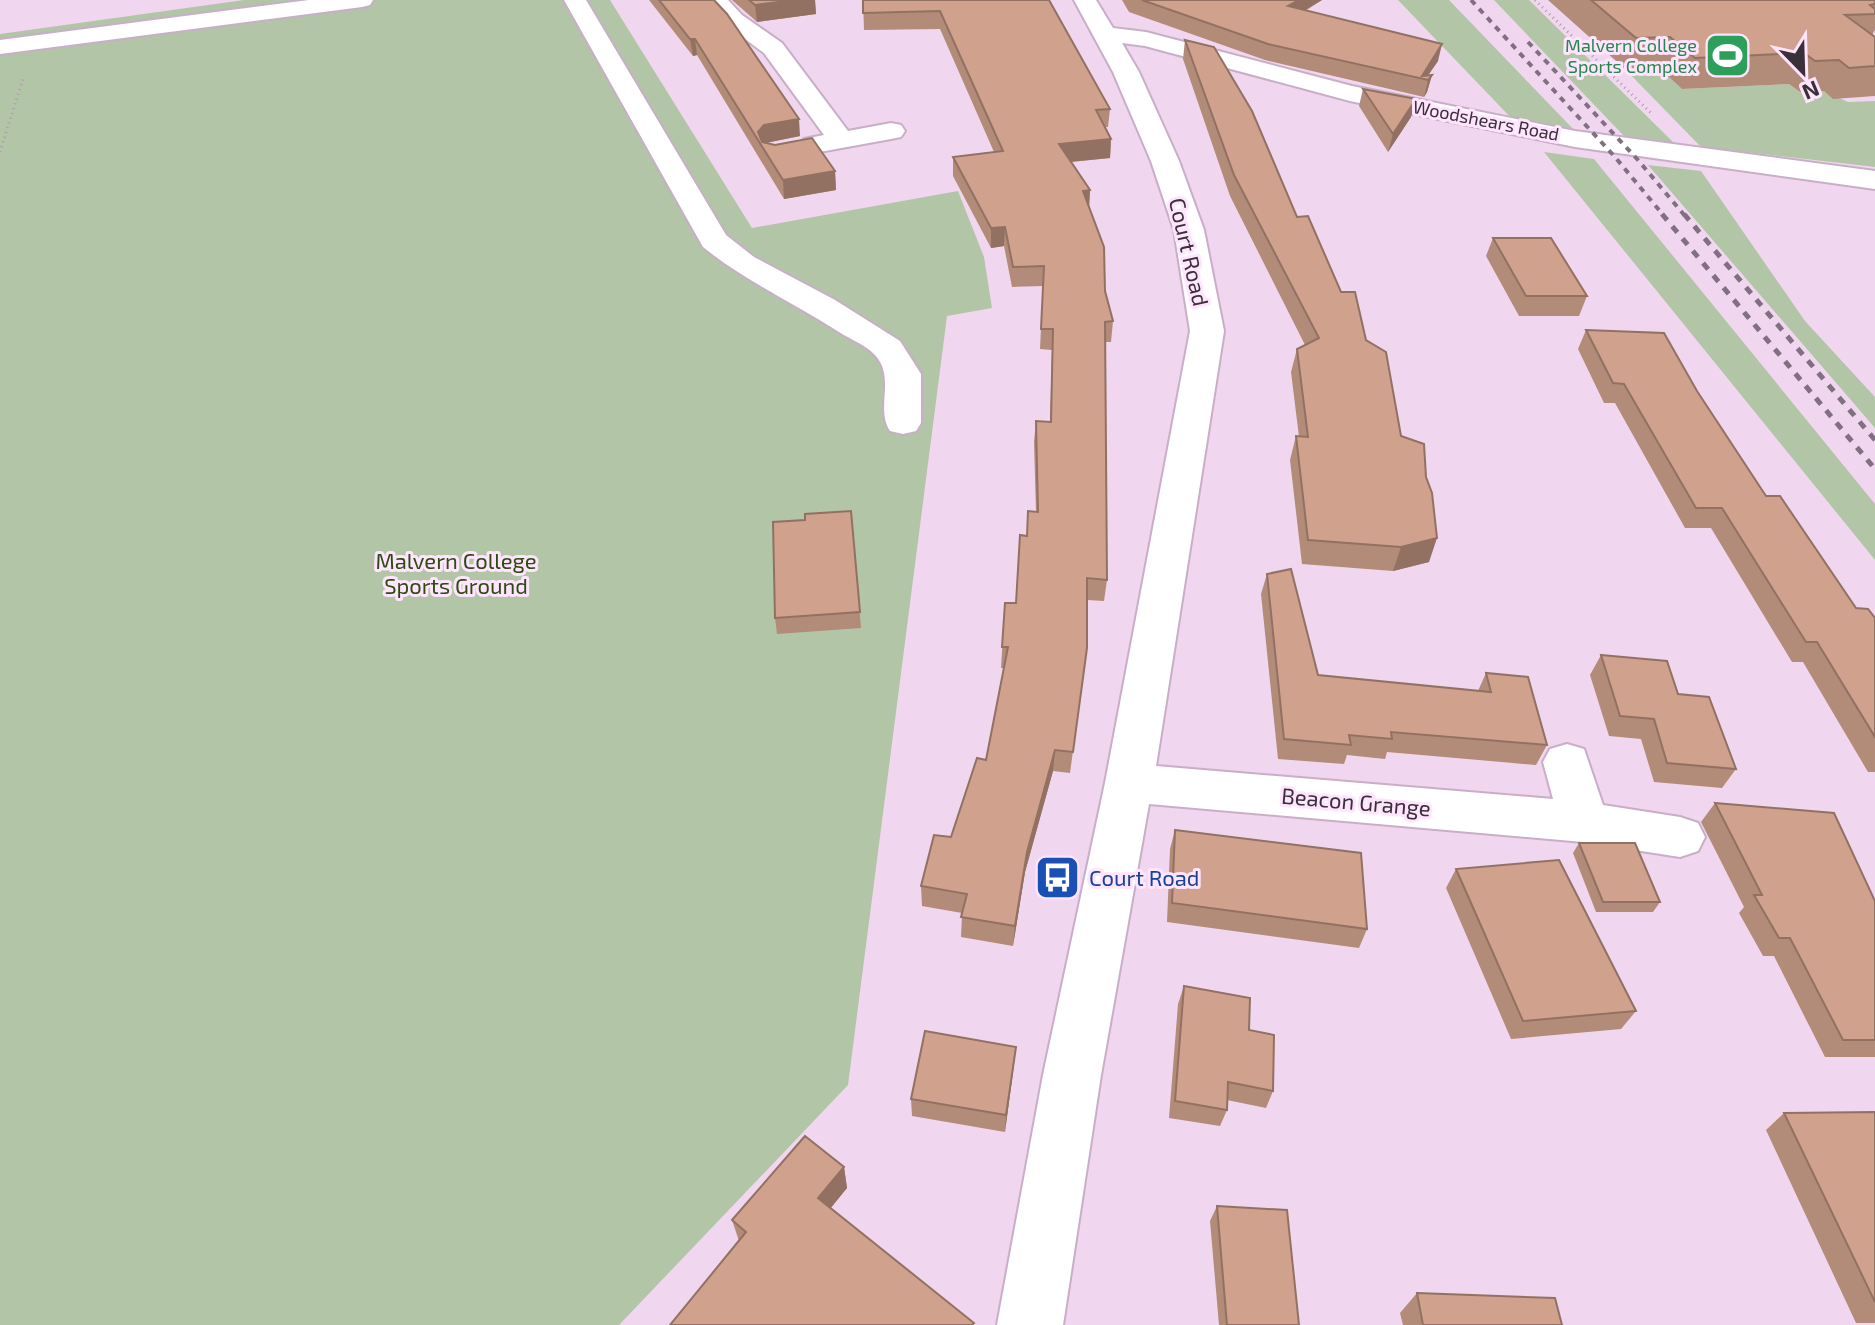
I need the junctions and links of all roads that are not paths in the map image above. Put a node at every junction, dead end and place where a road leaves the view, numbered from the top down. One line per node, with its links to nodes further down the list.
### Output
1 (362, 0): 5 (street)
2 (575, 0): 10 (street)
3 (715, 0): 7 (street)
4 (1094, 17): 9 (street, Woodshears Road); 12 (street, Court Road)
5 (0, 47)
6 (891, 131): 7 (street)
7 (841, 140): 8 (street)
8 (789, 150)
9 (1875, 180)
10 (903, 423)
11 (1567, 762): 13 (street)
12 (1129, 783): 13 (street, Beacon Grange); 15 (street, Court Road)
13 (1583, 822): 14 (street, Beacon Grange)
14 (1680, 837)
15 (1030, 1325)

